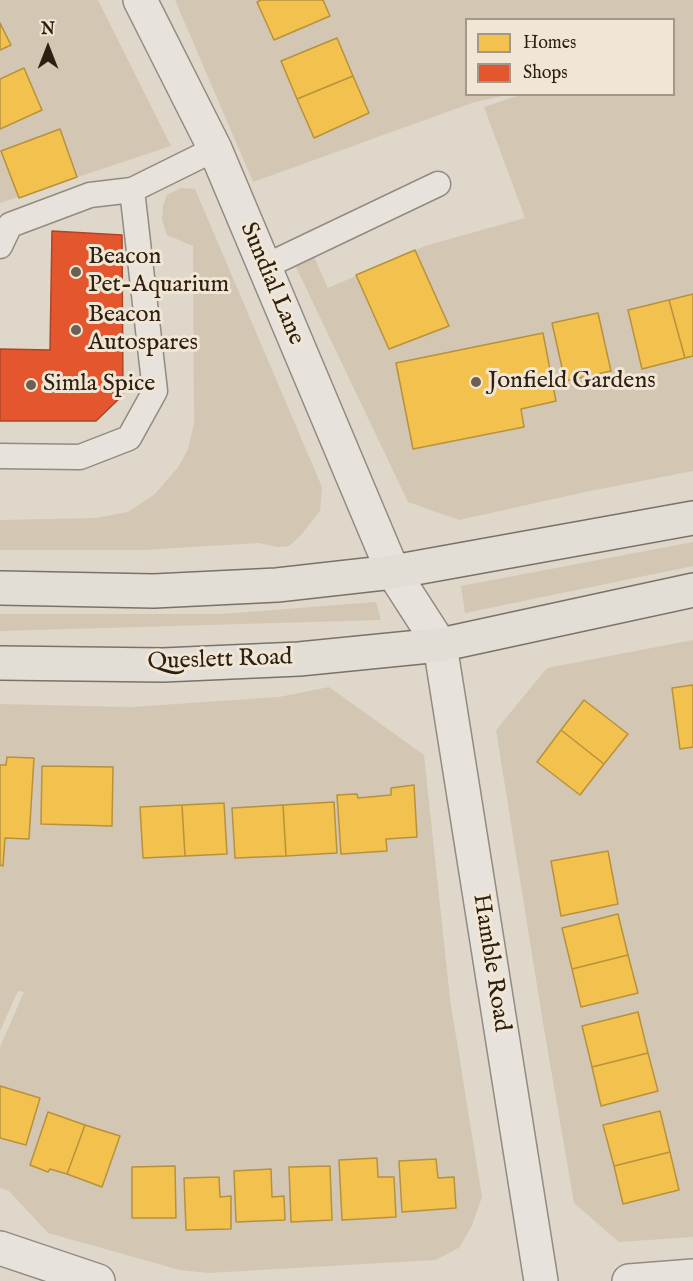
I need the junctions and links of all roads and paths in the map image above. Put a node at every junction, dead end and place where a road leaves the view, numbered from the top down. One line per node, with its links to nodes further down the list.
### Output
1 (140, 0): 2 (street, Sundial Lane)
2 (215, 149): 4 (lane); 6 (street, Sundial Lane)
3 (438, 184): 6 (lane)
4 (132, 190): 5 (lane); 7 (lane)
5 (0, 246)
6 (264, 267): 9 (street, Sundial Lane)
7 (0, 456)
8 (693, 518): 9 (highway)
9 (393, 572): 10 (highway); 12 (street)
10 (0, 588)
11 (693, 590): 12 (highway, Queslett Road)
12 (440, 645): 13 (highway, Queslett Road); 17 (street, Hamble Road)
13 (0, 663)
14 (0, 1248): 16 (street)
15 (693, 1276): 18 (street)
16 (98, 1281)
17 (541, 1281)
18 (629, 1281)

